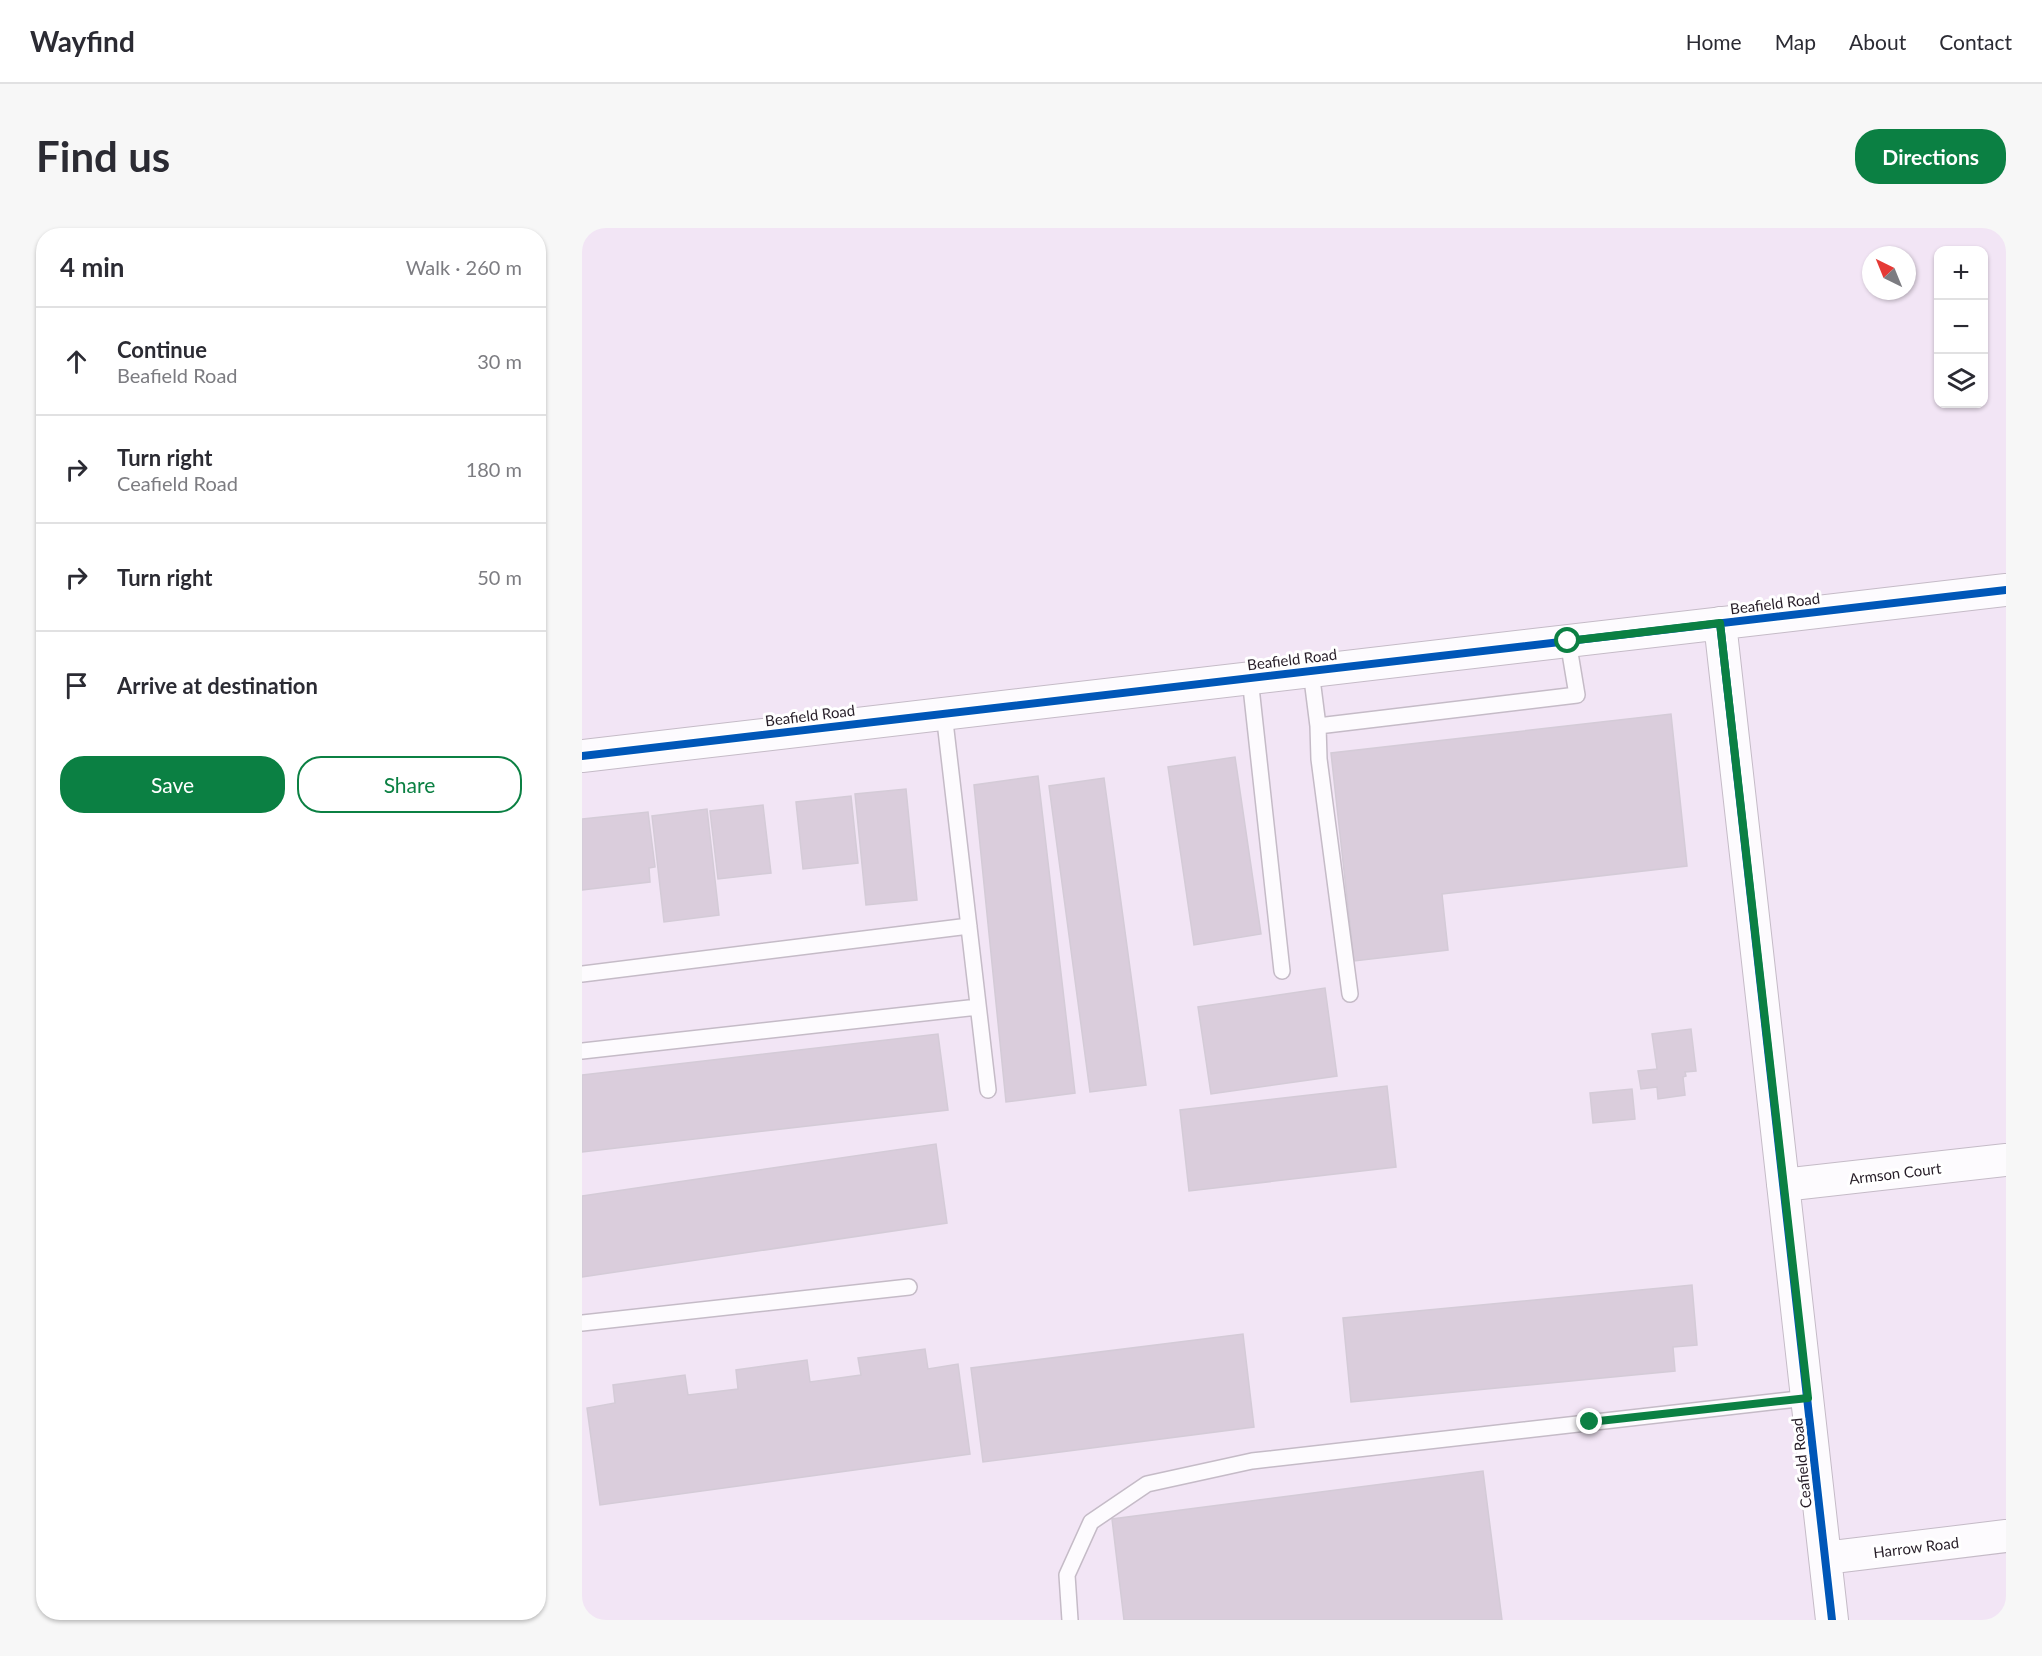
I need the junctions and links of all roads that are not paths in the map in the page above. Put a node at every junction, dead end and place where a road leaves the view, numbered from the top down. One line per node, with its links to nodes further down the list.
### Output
1 (2006, 590): 2 (street, Beafield Road)
2 (1720, 623): 3 (street, Beafield Road); 17 (street, Ceafield Road)
3 (1568, 641): 4 (street, Beafield Road); 7 (lane)
4 (1311, 670): 5 (street, Beafield Road); 7 (lane)
5 (1250, 678): 6 (street, Beafield Road); 10 (lane)
6 (944, 713): 8 (street, Beafield Road); 9 (lane)
7 (1318, 726): 12 (lane)
8 (582, 756)
9 (969, 927): 11 (lane); 13 (lane)
10 (1282, 971)
11 (582, 974)
12 (1350, 994)
13 (978, 1007): 14 (lane); 15 (lane)
14 (582, 1051)
15 (988, 1090)
16 (2006, 1160): 17 (street, Armson Court)
17 (1783, 1185): 20 (street, Ceafield Road)
18 (909, 1287): 19 (lane)
19 (582, 1323)
20 (1808, 1398): 22 (street, Ceafield Road); 23 (lane)
21 (2006, 1536): 22 (street, Harrow Road)
22 (1825, 1558): 24 (street, Ceafield Road)
23 (1070, 1620)
24 (1832, 1620)

